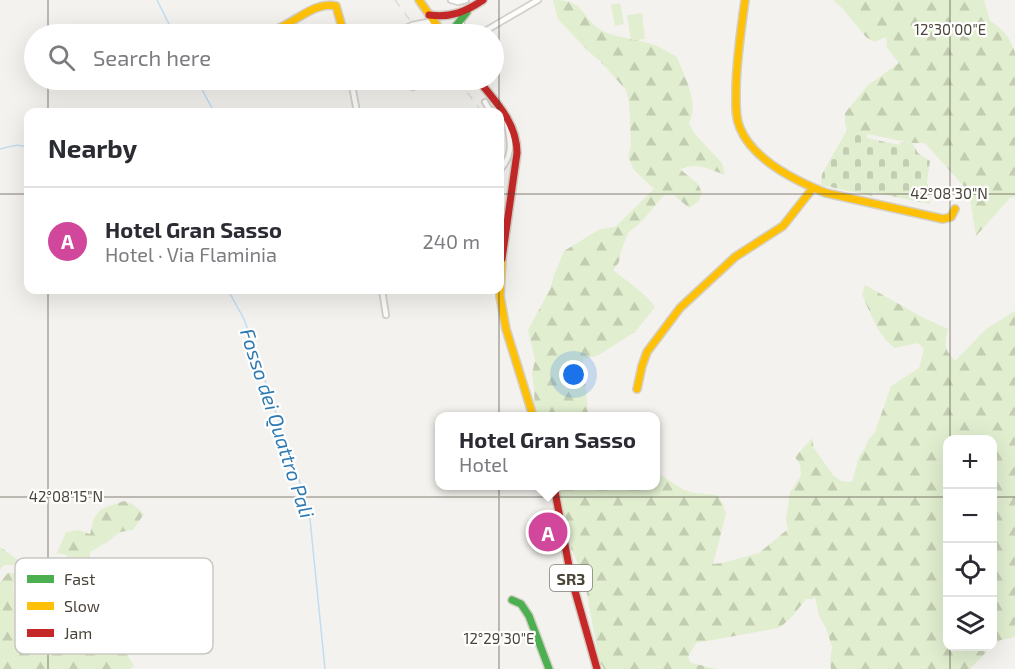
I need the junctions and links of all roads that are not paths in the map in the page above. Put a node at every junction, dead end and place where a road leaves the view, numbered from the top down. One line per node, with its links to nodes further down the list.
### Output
1 (419, 0): 8 (street)
2 (451, 0): 3 (street)
3 (466, 0)
4 (483, 0): 7 (street)
5 (538, 0): 16 (street)
6 (745, 0): 26 (street)
7 (458, 17): 8 (street); 13 (street); 14 (street); 15 (street)
8 (431, 18): 11 (street); 12 (street)
9 (286, 24): 10 (street)
10 (341, 24)
11 (415, 24)
12 (435, 24)
13 (450, 24)
14 (456, 24)
15 (461, 24)
16 (497, 24)
17 (353, 90): 20 (street)
18 (485, 90): 22 (street)
19 (485, 102): 21 (street)
20 (357, 108)
21 (488, 108)
22 (497, 108)
23 (504, 118): 28 (street)
24 (504, 125): 25 (street)
25 (504, 164)
26 (813, 188): 27 (street); 32 (street)
27 (955, 209)
28 (504, 246)
29 (383, 294): 31 (street)
30 (501, 294): 33 (street)
31 (386, 315)
32 (638, 389)
33 (531, 412)
34 (555, 490): 37 (street, SR3)
35 (512, 600): 36 (street)
36 (549, 669)
37 (597, 669)

